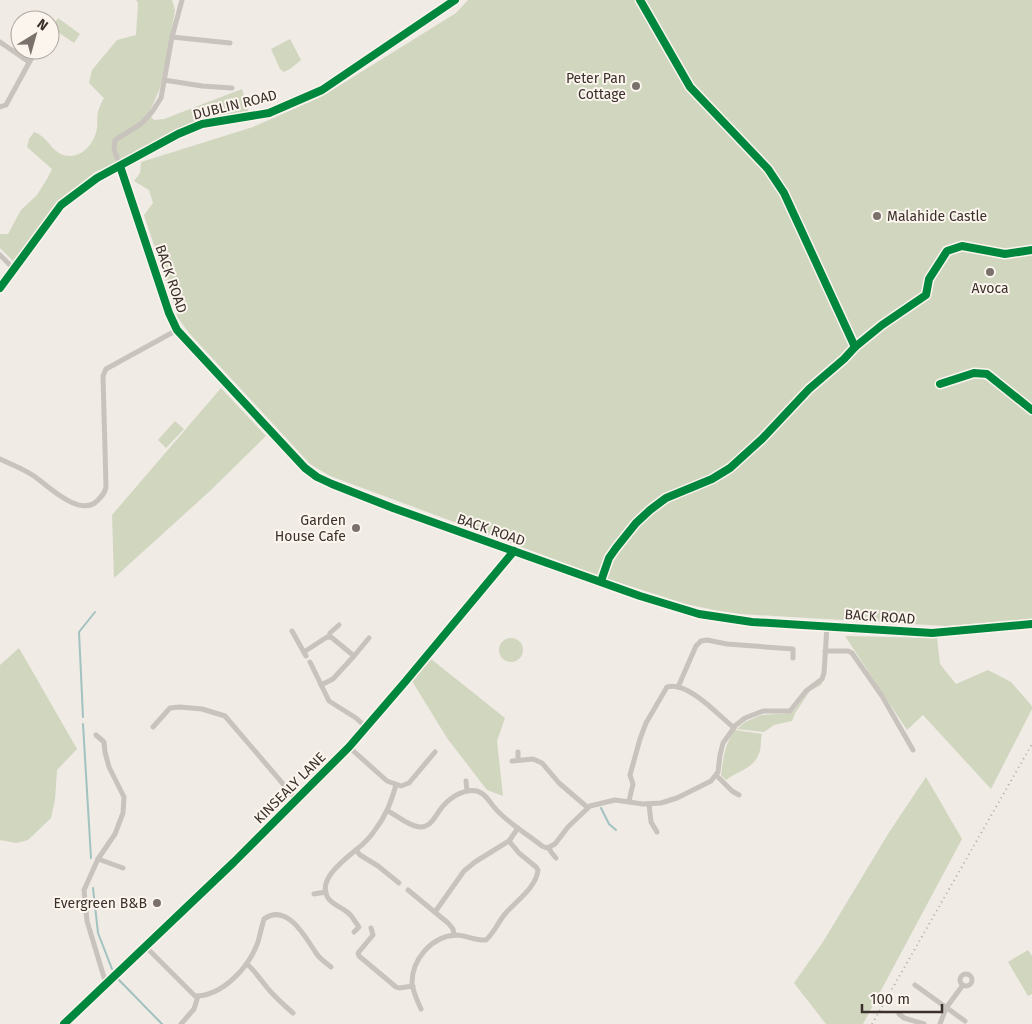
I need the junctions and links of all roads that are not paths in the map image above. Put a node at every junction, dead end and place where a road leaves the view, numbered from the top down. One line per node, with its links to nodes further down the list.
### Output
1 (182, 0): 3 (street)
2 (455, 0): 10 (main road, DUBLIN ROAD)
3 (172, 37): 5 (street); 7 (street)
4 (0, 42): 6 (street)
5 (230, 42)
6 (29, 62): 9 (street)
7 (164, 80): 8 (street); 10 (street)
8 (232, 88)
9 (0, 107)
10 (120, 166): 12 (main road, DUBLIN ROAD); 14 (street, BACK ROAD)
11 (0, 255): 12 (street)
12 (14, 269): 13 (main road, DUBLIN ROAD)
13 (0, 288)
14 (177, 330): 15 (street); 16 (street, BACK ROAD)
15 (0, 459)
16 (514, 551): 19 (street, BACK ROAD); 30 (street, KINSEALY LANE)
17 (1032, 624): 19 (street, BACK ROAD)
18 (339, 625): 21 (street)
19 (827, 626): 23 (street)
20 (292, 631): 25 (street)
21 (329, 637): 24 (street); 25 (street)
22 (369, 638): 24 (street)
23 (825, 651): 31 (street); 34 (street)
24 (354, 656): 27 (street)
25 (307, 657): 27 (street)
26 (793, 658): 28 (street)
27 (321, 685): 30 (street)
28 (678, 687): 31 (street); 43 (street)
29 (153, 727): 42 (street)
30 (366, 727): 33 (street, KINSEALY LANE)
31 (733, 727): 37 (street)
32 (96, 735): 53 (street)
33 (349, 747): 39 (street); 42 (street, KINSEALY LANE)
34 (913, 750)
35 (435, 752): 39 (street)
36 (518, 752): 45 (street)
37 (716, 775): 41 (street); 44 (street)
38 (466, 781): 40 (street)
39 (396, 785): 46 (street)
40 (467, 791): 46 (street); 47 (street)
41 (739, 795)
42 (296, 799): 63 (street, KINSEALY LANE)
43 (629, 801): 44 (street); 45 (street)
44 (649, 804): 48 (street)
45 (587, 807): 50 (street)
46 (388, 810): 51 (street)
47 (518, 828): 49 (street); 50 (street)
48 (657, 832)
49 (509, 841): 59 (street); 62 (street)
50 (549, 847): 52 (street)
51 (356, 850): 55 (street); 57 (street)
52 (556, 858)
53 (98, 859): 54 (street); 66 (street)
54 (122, 868)
55 (399, 883)
56 (408, 890): 59 (street)
57 (326, 892): 58 (street); 61 (street)
58 (314, 894)
59 (435, 912): 62 (street)
60 (371, 928): 69 (street)
61 (354, 932)
62 (454, 935): 69 (street)
63 (145, 946): 66 (street, KINSEALY LANE); 70 (street)
64 (246, 964): 65 (street); 70 (street); 73 (street)
65 (330, 967)
66 (106, 984): 76 (street, KINSEALY LANE)
67 (915, 985): 71 (street)
68 (963, 985): 71 (street)
69 (413, 986): 72 (street)
70 (198, 996): 77 (street)
71 (946, 1008): 75 (street); 79 (street)
72 (421, 1009)
73 (293, 1013)
74 (899, 1014): 78 (street)
75 (965, 1021)
76 (64, 1024)
77 (181, 1024)
78 (924, 1024)
79 (940, 1024)

